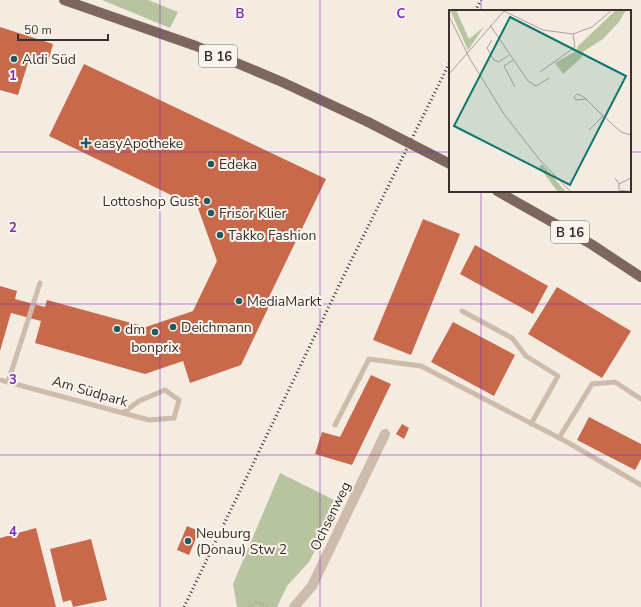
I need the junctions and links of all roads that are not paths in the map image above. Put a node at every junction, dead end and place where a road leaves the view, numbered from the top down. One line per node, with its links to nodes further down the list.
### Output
1 (64, 0): 2 (main road, B 16, bridge)
2 (449, 163)
3 (499, 192): 4 (main road, B 16)
4 (641, 277)
5 (40, 283): 8 (lane)
6 (462, 311): 11 (lane)
7 (0, 380): 8 (lane, Am Südpark)
8 (8, 382): 10 (lane, Am Südpark)
9 (641, 398): 14 (lane)
10 (124, 413): 10 (lane, Am Südpark)
11 (531, 424): 12 (lane); 14 (lane)
12 (335, 425)
13 (385, 434): 16 (street, Ochsenweg)
14 (559, 438): 15 (lane)
15 (641, 485)
16 (294, 607)

